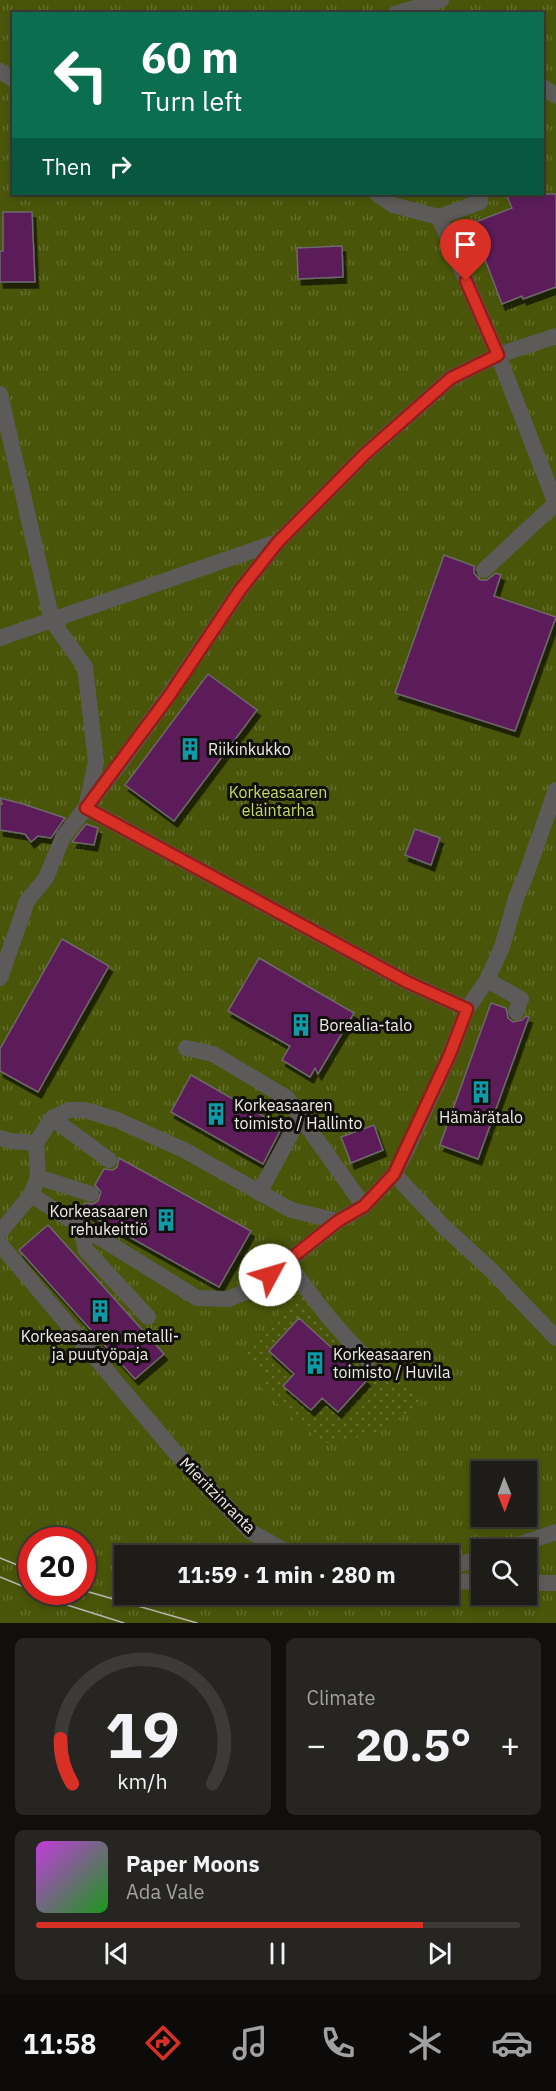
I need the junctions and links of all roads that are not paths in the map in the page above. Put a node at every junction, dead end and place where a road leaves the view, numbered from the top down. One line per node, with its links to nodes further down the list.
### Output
1 (441, 0): 2 (lane)
2 (402, 12)
3 (378, 195): 5 (lane)
4 (480, 195): 5 (lane)
5 (439, 217): 7 (lane)
6 (556, 336): 7 (lane)
7 (498, 355): 9 (lane); 10 (lane)
8 (0, 394): 12 (lane)
9 (556, 505): 11 (lane)
10 (278, 542): 12 (lane); 15 (lane)
11 (484, 570)
12 (52, 621): 13 (lane); 15 (lane)
13 (0, 638)
14 (556, 790): 17 (lane)
15 (86, 808): 16 (lane); 18 (lane)
16 (0, 978)
17 (487, 980): 18 (lane); 19 (lane)
18 (467, 1009): 26 (lane)
19 (516, 1012)
20 (186, 1048): 21 (lane)
21 (300, 1117): 28 (lane); 31 (lane)
22 (52, 1118): 24 (lane); 25 (lane); 28 (lane)
23 (0, 1138): 24 (lane)
24 (36, 1143): 27 (lane)
25 (109, 1160)
26 (394, 1174): 31 (lane); 38 (lane)
27 (39, 1177): 29 (lane); 30 (lane)
28 (260, 1193): 32 (lane)
29 (91, 1194)
30 (31, 1195): 33 (lane); 34 (lane)
31 (364, 1206): 32 (lane)
32 (338, 1221): 36 (lane)
33 (83, 1228): 36 (lane); 37 (lane)
34 (0, 1232)
35 (0, 1244): 42 (lane, Mieritzinranta)
36 (287, 1261): 39 (lane)
37 (148, 1317)
38 (556, 1338)
39 (368, 1360)
40 (556, 1532): 41 (lane)
41 (535, 1539)
42 (273, 1545)
43 (537, 1583): 44 (lane)
44 (556, 1583)

